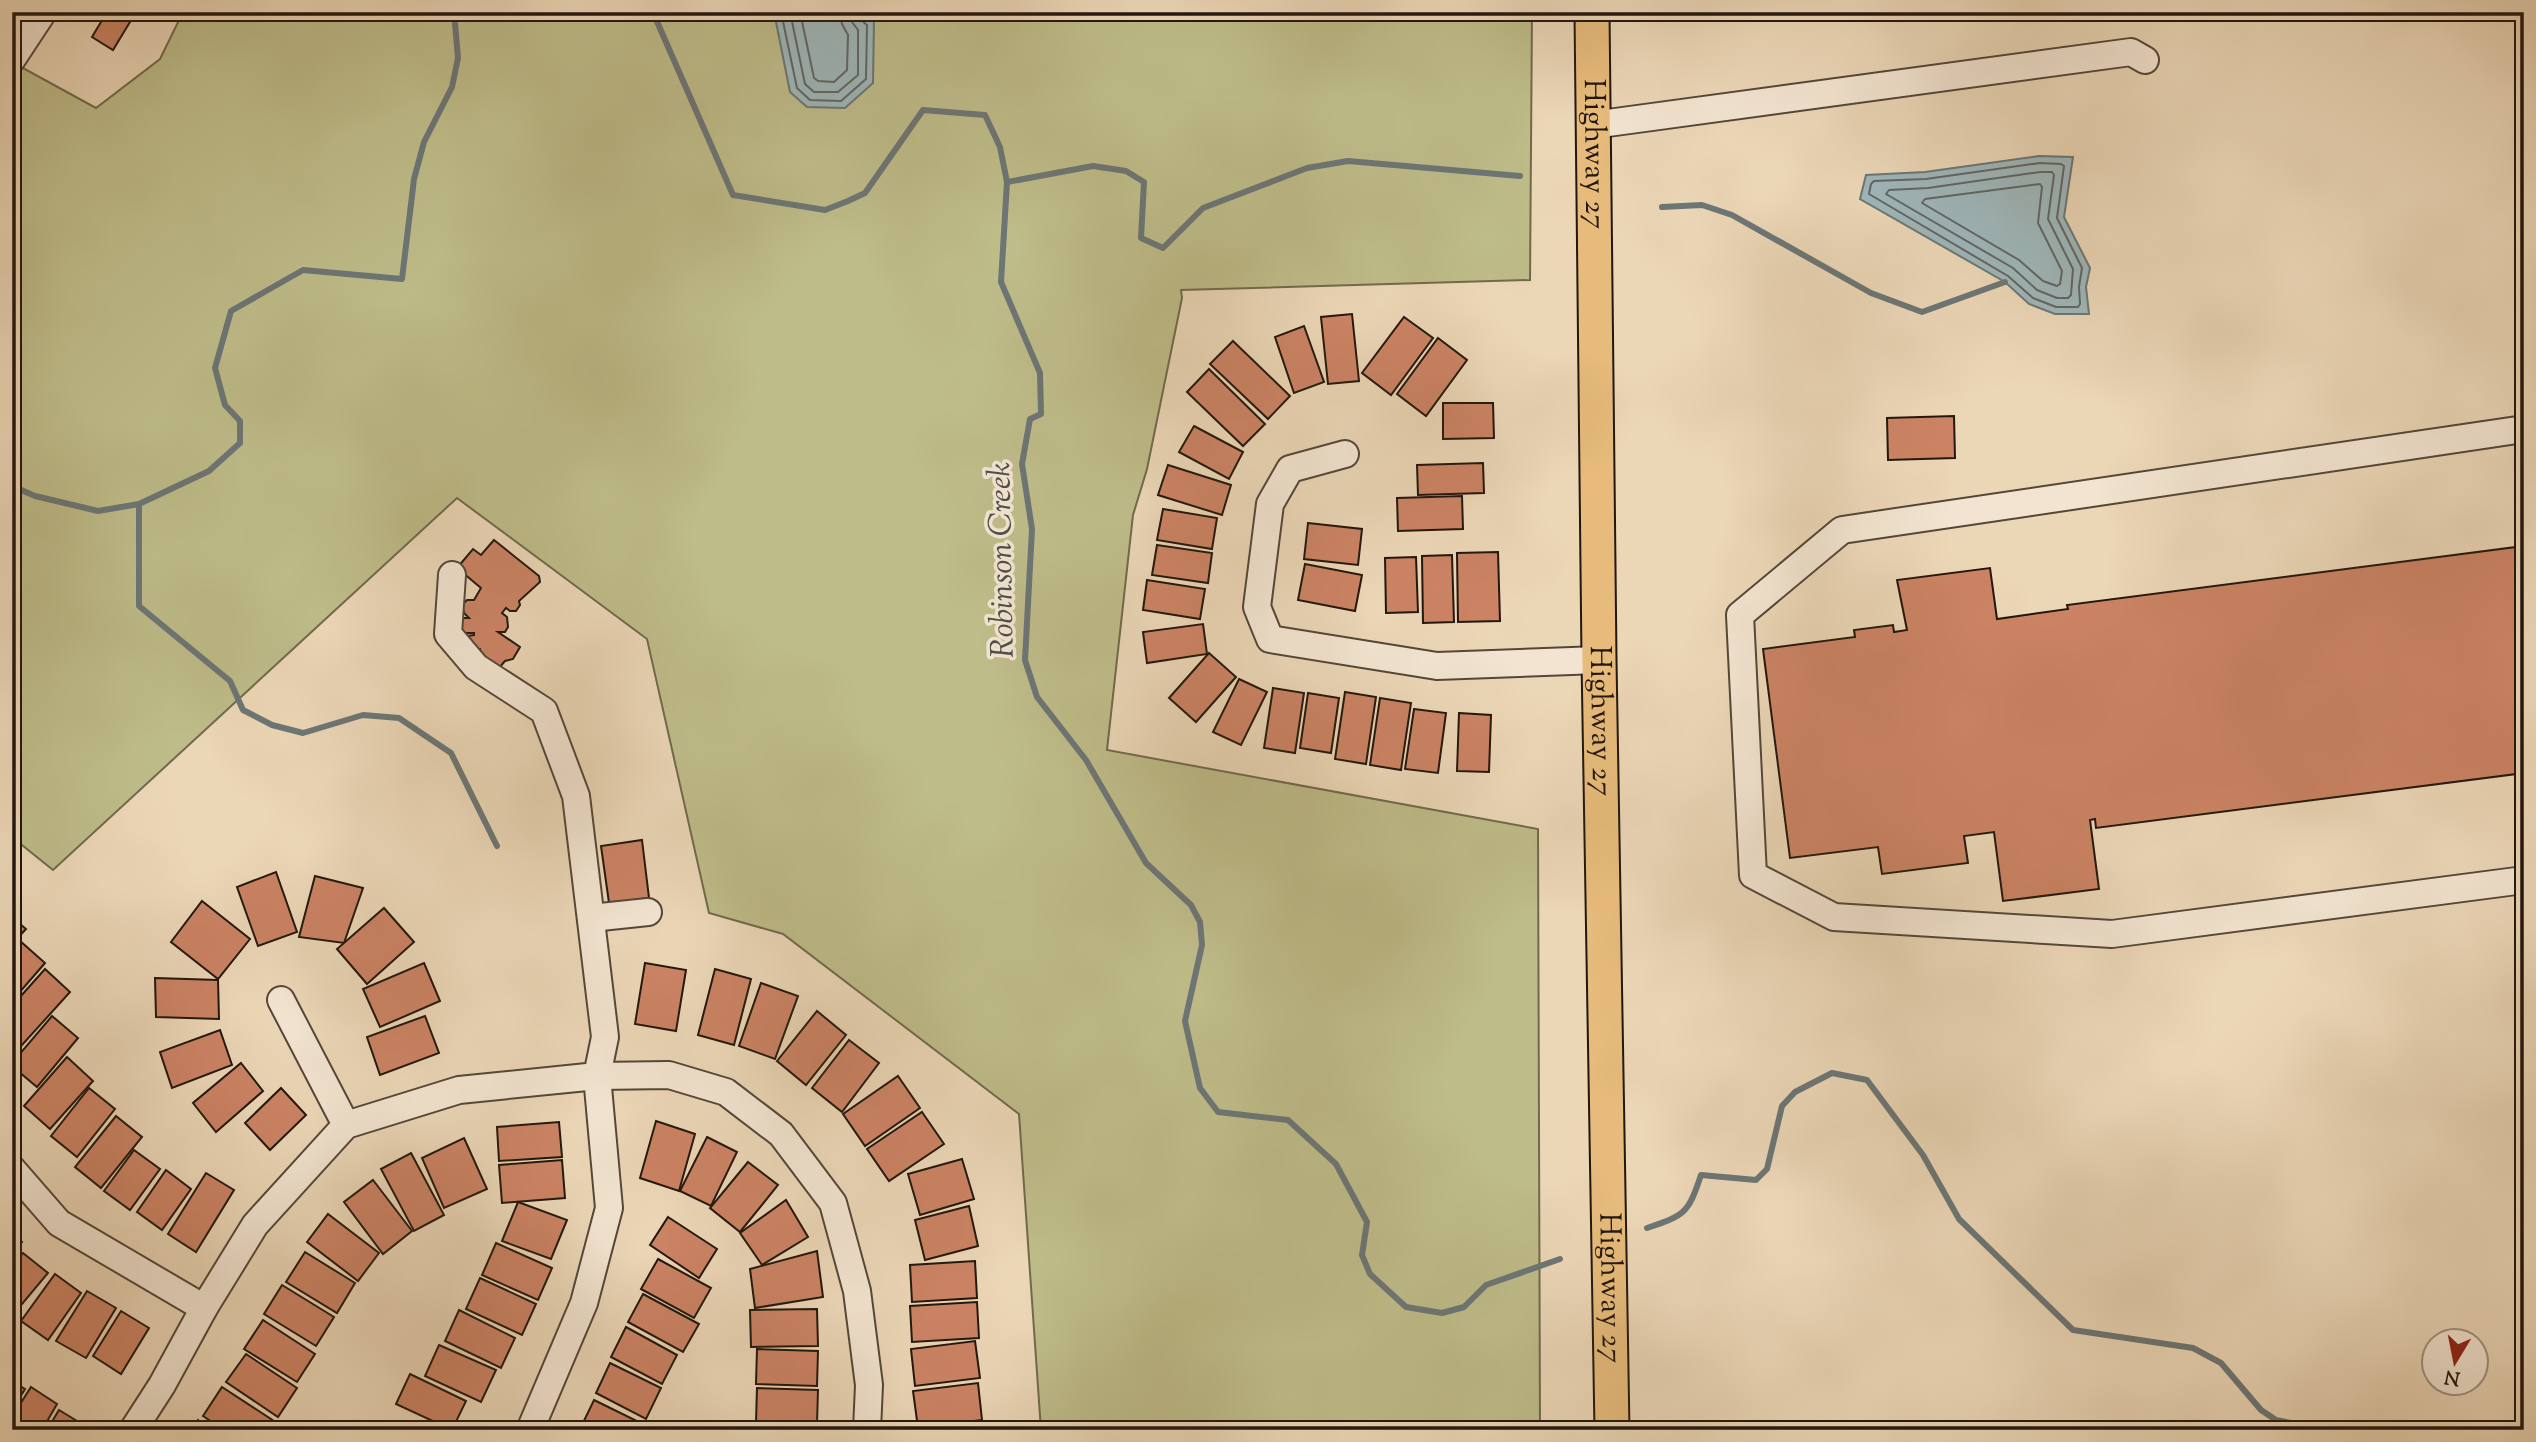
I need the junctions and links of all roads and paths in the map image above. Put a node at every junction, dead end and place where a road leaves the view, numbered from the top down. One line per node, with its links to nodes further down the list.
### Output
1 (43, 12): 3 (street)
2 (1592, 12): 5 (main road, Highway 27)
3 (12, 59)
4 (2145, 60): 5 (street)
5 (1593, 125): 9 (main road, Highway 27)
6 (2524, 429): 10 (street)
7 (1345, 454): 9 (street)
8 (452, 575): 12 (street)
9 (1599, 660): 21 (main road, Highway 27)
10 (2524, 880)
11 (649, 912): 12 (street)
12 (591, 918): 14 (street)
13 (281, 1000): 15 (street)
14 (597, 1076): 15 (street); 19 (street); 20 (street)
15 (346, 1125): 17 (street)
16 (12, 1169): 17 (street)
17 (204, 1308): 18 (street)
18 (133, 1430)
19 (530, 1430)
20 (867, 1430)
21 (1612, 1430)

